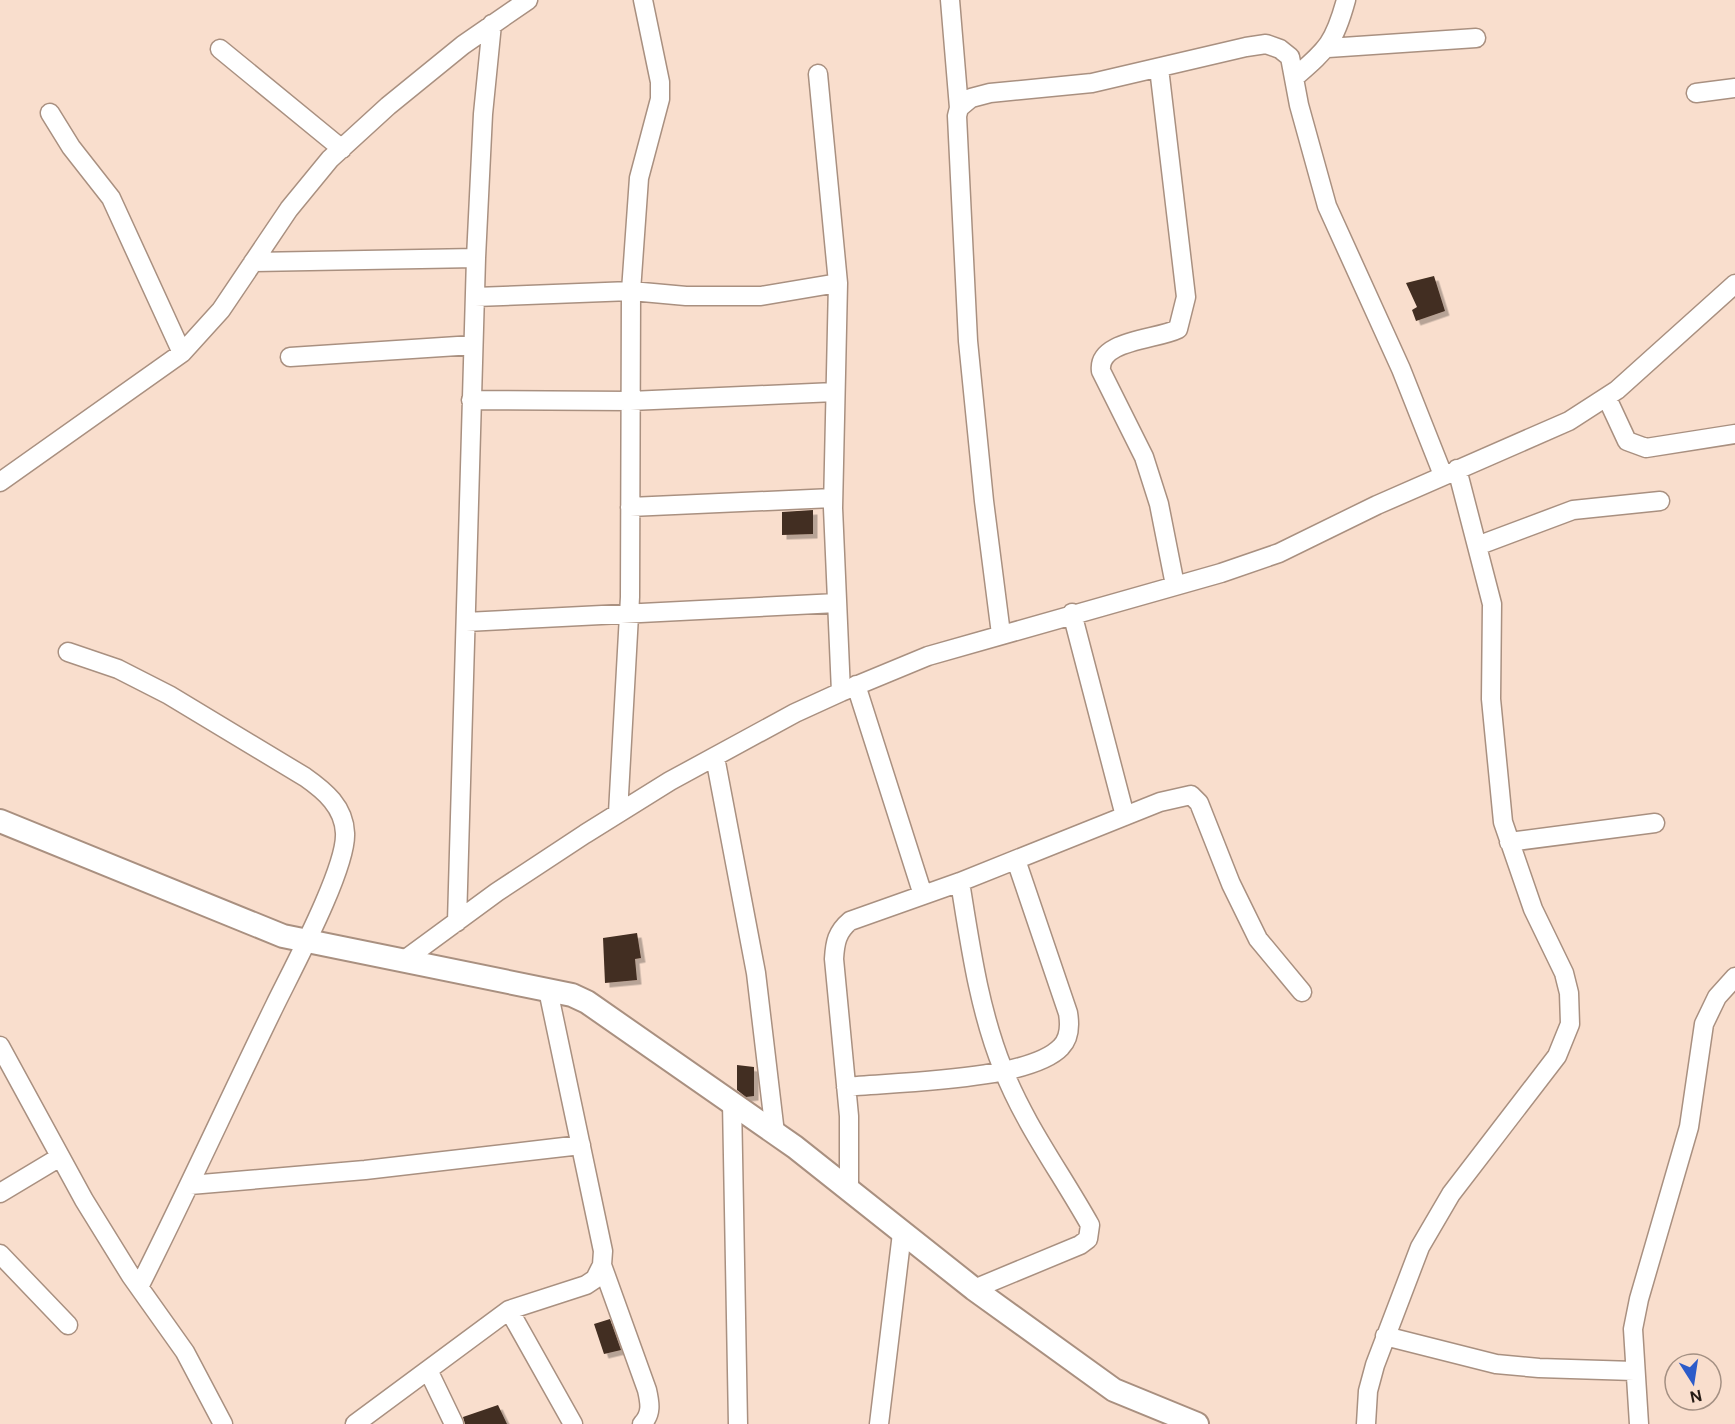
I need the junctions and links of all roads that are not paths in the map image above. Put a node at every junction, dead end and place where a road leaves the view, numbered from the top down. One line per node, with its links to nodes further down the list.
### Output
1 (528, 0): 5 (street)
2 (643, 0): 21 (street)
3 (950, 0): 14 (street)
4 (1346, 0): 7 (street)
5 (492, 24): 16 (street); 17 (street)
6 (1476, 38): 7 (street)
7 (1328, 48): 11 (street)
8 (220, 49): 16 (street)
9 (1159, 68): 11 (street); 14 (street); 37 (street)
10 (818, 74): 19 (street)
11 (1294, 78): 31 (street)
12 (1735, 88): 13 (street)
13 (1696, 93)
14 (959, 108): 42 (street)
15 (50, 113): 24 (street)
16 (342, 149): 18 (street)
17 (476, 258): 18 (street); 22 (street)
18 (253, 262): 24 (street)
19 (838, 283): 21 (street); 26 (street)
20 (1735, 284): 27 (street)
21 (631, 291): 22 (street); 29 (street)
22 (475, 297): 23 (street)
23 (473, 345): 25 (street); 28 (street)
24 (182, 353): 32 (street)
25 (290, 357)
26 (835, 392): 29 (street); 33 (street)
27 (1607, 398): 30 (street); 31 (street)
28 (471, 400): 29 (street); 41 (street)
29 (630, 401): 35 (street)
30 (1735, 434)
31 (1450, 472): 36 (street); 37 (street)
32 (0, 482)
33 (833, 498): 35 (street); 38 (street)
34 (1660, 501): 36 (street)
35 (630, 507): 40 (street)
36 (1477, 546): 50 (street)
37 (1175, 585): 39 (street)
38 (837, 603): 40 (street); 44 (street)
39 (1072, 613): 42 (street); 47 (street)
40 (629, 614): 41 (street); 46 (street)
41 (466, 622): 54 (street)
42 (1002, 634): 44 (street)
43 (68, 652): 55 (street)
44 (849, 688): 45 (street); 53 (street)
45 (715, 757): 46 (street); 64 (street)
46 (618, 813): 54 (street)
47 (1125, 816): 51 (street); 59 (street)
48 (0, 821): 55 (street)
49 (1655, 823): 50 (street)
50 (1509, 842): 77 (street)
51 (1016, 860): 52 (street); 61 (street)
52 (960, 882): 53 (street); 61 (street)
53 (923, 895): 62 (street)
54 (457, 922): 56 (street)
55 (305, 943): 56 (street); 67 (street)
56 (404, 961): 58 (street)
57 (1735, 977): 79 (street)
58 (548, 990): 63 (street); 65 (street)
59 (1302, 992)
60 (0, 1046): 66 (street)
61 (1004, 1072): 62 (street); 74 (street)
62 (846, 1087): 68 (street)
63 (732, 1102): 64 (street); 85 (street)
64 (775, 1132): 68 (street)
65 (581, 1145): 67 (street); 72 (street)
66 (60, 1156): 69 (street); 73 (street)
67 (190, 1185): 73 (street)
68 (849, 1190): 70 (street)
69 (0, 1193)
70 (902, 1233): 74 (street); 86 (street)
71 (0, 1254): 76 (street)
72 (602, 1265): 75 (street); 84 (street)
73 (139, 1287): 80 (street)
74 (974, 1289): 87 (street)
75 (509, 1310): 78 (street); 83 (street)
76 (68, 1325)
77 (1385, 1336): 79 (street); 88 (street)
78 (428, 1370): 81 (street); 82 (street)
79 (1634, 1371): 89 (street)
80 (223, 1424)
81 (355, 1424)
82 (454, 1424)
83 (573, 1424)
84 (642, 1424)
85 (738, 1424)
86 (879, 1424)
87 (1197, 1424)
88 (1366, 1424)
89 (1639, 1424)

